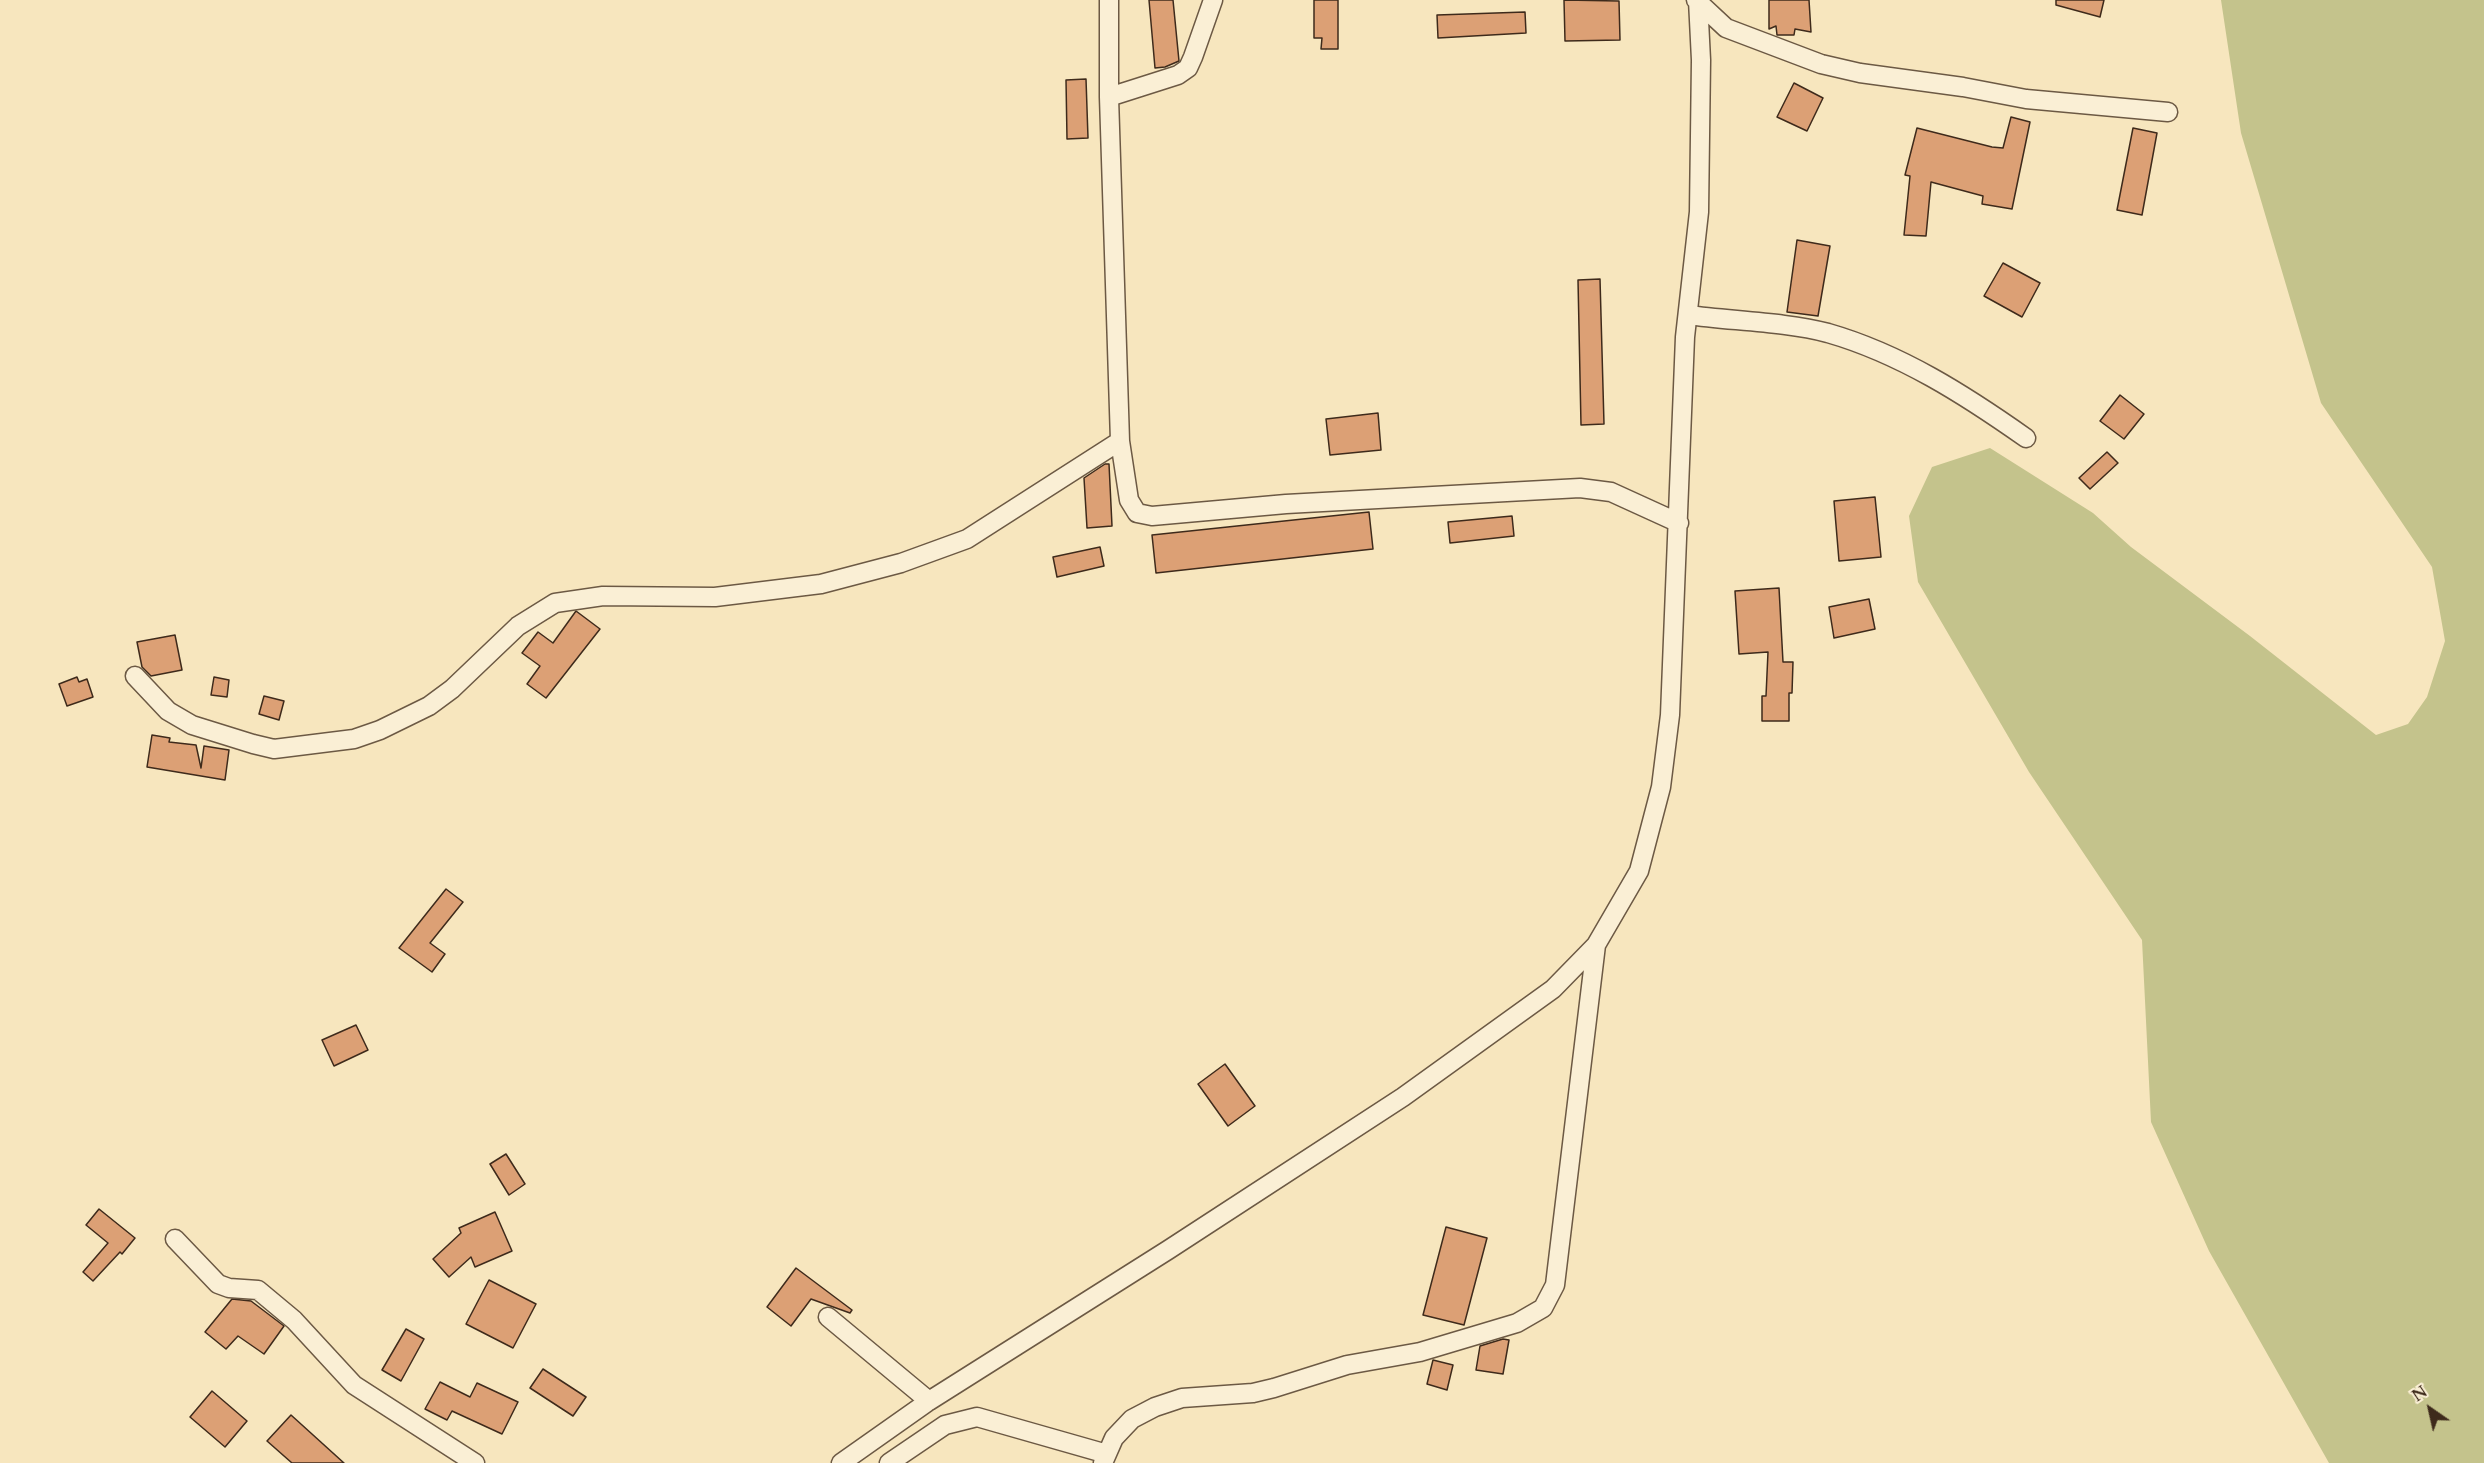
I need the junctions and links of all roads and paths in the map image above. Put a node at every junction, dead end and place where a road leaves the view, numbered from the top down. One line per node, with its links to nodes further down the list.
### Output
1 (1109, 0): 4 (street)
2 (1213, 0): 4 (street)
3 (1698, 1): 5 (street); 6 (street)
4 (1109, 97): 8 (street)
5 (2168, 112)
6 (1688, 315): 7 (street); 9 (street)
7 (2026, 438)
8 (1120, 441): 9 (street); 10 (street)
9 (1678, 523): 11 (street)
10 (135, 676)
11 (1596, 945): 14 (street); 15 (street)
12 (175, 1239): 16 (street)
13 (828, 1317): 14 (street)
14 (929, 1401): 17 (street)
15 (1105, 1458): 18 (street)
16 (476, 1463)
17 (841, 1463)
18 (889, 1463)

